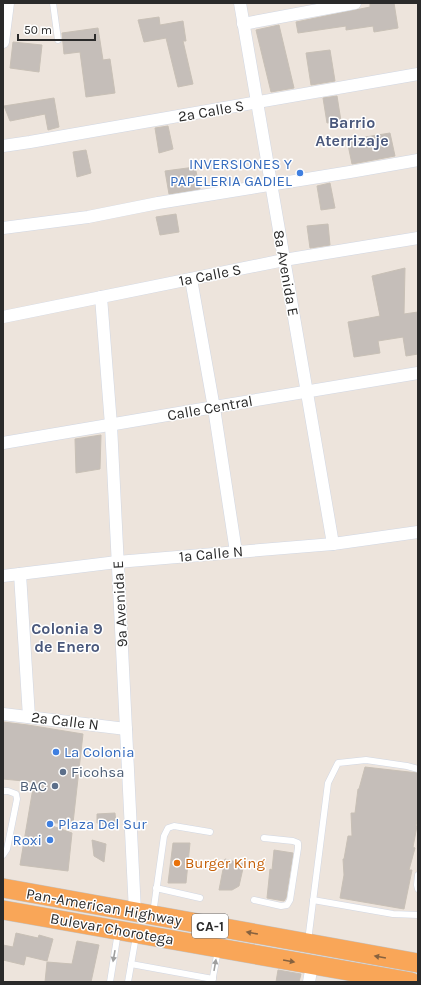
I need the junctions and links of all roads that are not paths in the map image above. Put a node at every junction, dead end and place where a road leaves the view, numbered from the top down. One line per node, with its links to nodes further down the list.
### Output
1 (8, 3): 7 (street)
2 (53, 3): 6 (lane)
3 (240, 3): 5 (street, 8a Avenida E)
4 (354, 3): 5 (street)
5 (244, 24): 9 (street, 8a Avenida E)
6 (58, 40)
7 (3, 42)
8 (418, 77): 9 (street, 2a Calle S)
9 (257, 102): 10 (street, 2a Calle S); 12 (street, 8a Avenida E)
10 (3, 146)
11 (418, 160): 12 (street)
12 (271, 185): 13 (street); 15 (street, 8a Avenida E)
13 (3, 228)
14 (418, 238): 15 (street, 1a Calle S)
15 (284, 260): 16 (street, 1a Calle S); 20 (street, 8a Avenida E)
16 (191, 279): 17 (street, 1a Calle S); 21 (street)
17 (101, 297): 18 (street, 1a Calle S); 22 (street, 9a Avenida E)
18 (3, 317)
19 (418, 373): 20 (street, Calle Central)
20 (306, 391): 21 (street, Calle Central); 25 (street, 8a Avenida E)
21 (214, 408): 22 (street, Calle Central); 26 (street)
22 (111, 425): 23 (street, Calle Central); 27 (street, 9a Avenida E)
23 (3, 443)
24 (418, 532): 25 (street, 1a Calle N)
25 (333, 544): 26 (street, 1a Calle N)
26 (236, 552): 27 (street, 1a Calle N)
27 (118, 562): 28 (street, 1a Calle N); 32 (street, 9a Avenida E)
28 (20, 574): 29 (street, 1a Calle N); 31 (street)
29 (3, 576)
30 (3, 714): 31 (street, 2a Calle N)
31 (29, 717): 32 (street, 2a Calle N)
32 (126, 729): 46 (street, 9a Avenida E)
33 (418, 769): 44 (lane)
34 (3, 791): 37 (lane)
35 (210, 832): 40 (lane)
36 (264, 838): 43 (lane)
37 (3, 855)
38 (418, 875): 41 (lane)
39 (3, 888): 46 (highway, Pan-American Highway / CA-1)
40 (156, 888): 42 (lane); 46 (lane)
41 (418, 889)
42 (200, 898)
43 (254, 900)
44 (313, 900): 47 (lane); 49 (lane)
45 (3, 910): 48 (highway, Bulevar Chorotega / CA-1)
46 (144, 914): 49 (highway, Pan-American Highway / CA-1, one-way to 46)
47 (418, 915)
48 (127, 931): 50 (highway, Bulevar Chorotega / CA-1); 52 (lane); 56 (lane, one-way to 56)
49 (307, 944): 51 (highway, Pan-American Highway / CA-1, one-way to 49)
50 (219, 948): 53 (highway, Bulevar Chorotega / CA-1, one-way to 53); 55 (lane, one-way to 50)
51 (418, 963)
52 (131, 964): 55 (lane); 57 (lane)
53 (310, 973): 54 (highway, Bulevar Chorotega / CA-1)
54 (368, 978): 58 (highway, Bulevar Chorotega / CA-1)
55 (212, 980)
56 (110, 982)
57 (128, 982)
58 (411, 982)

